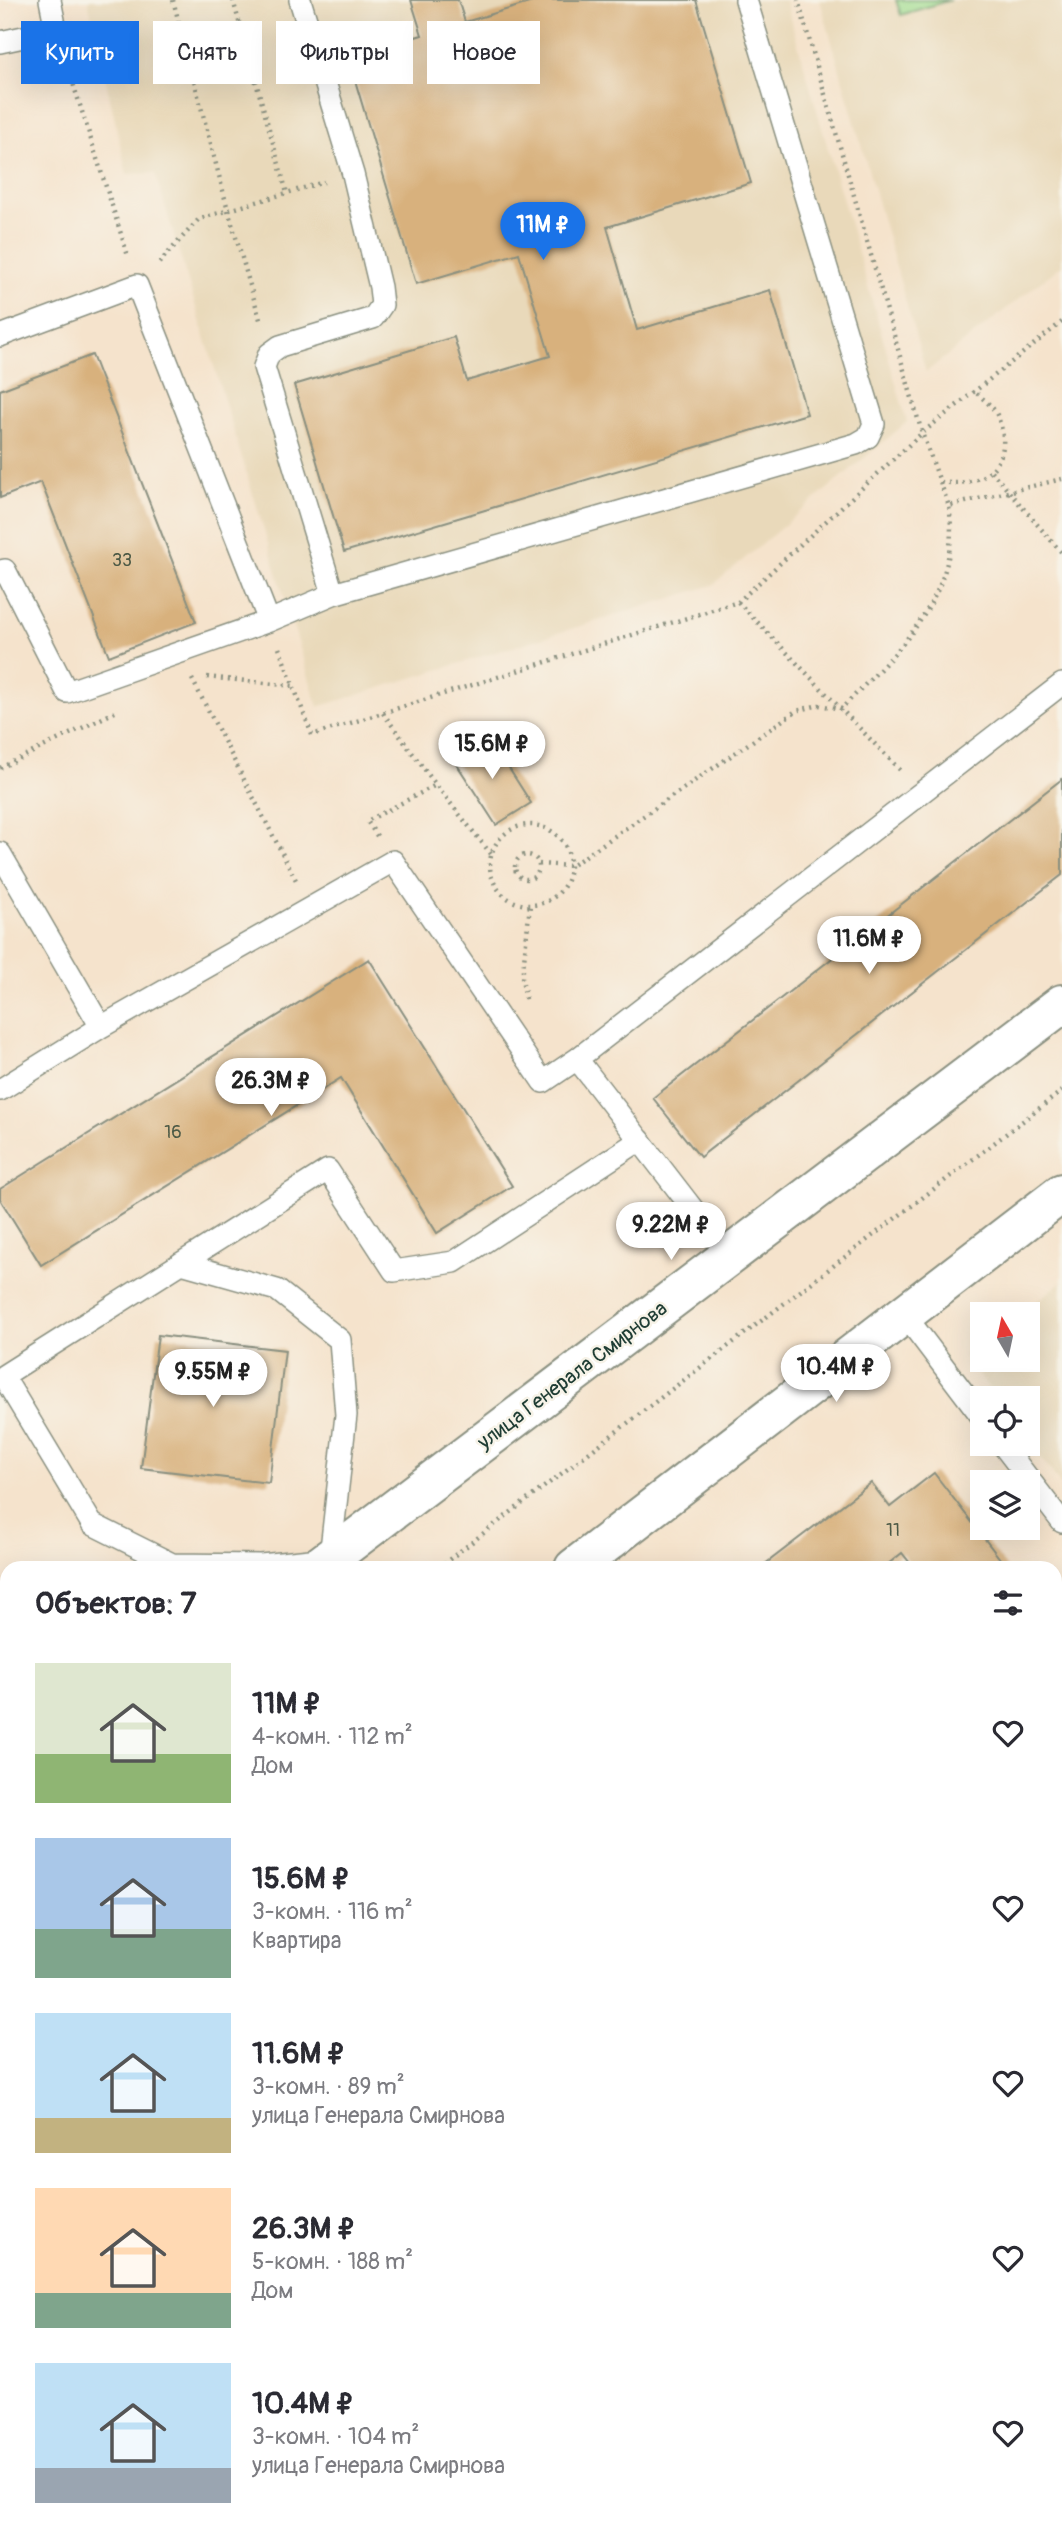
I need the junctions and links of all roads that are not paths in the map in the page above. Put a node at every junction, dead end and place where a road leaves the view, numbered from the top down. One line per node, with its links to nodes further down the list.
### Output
1 (50, 0): 4 (lane)
2 (300, 0): 7 (lane)
3 (746, 0): 7 (lane)
4 (0, 42)
5 (0, 335): 8 (lane)
6 (0, 571): 8 (lane)
7 (333, 594): 8 (lane)
8 (269, 621)
9 (1062, 684): 13 (lane)
10 (0, 853): 12 (lane)
11 (1062, 1004): 17 (street, улица Генерала Смирнова)
12 (101, 1027): 13 (lane); 14 (lane)
13 (577, 1059): 15 (lane)
14 (0, 1090)
15 (640, 1140): 17 (lane); 18 (lane)
16 (1062, 1193): 19 (street)
17 (729, 1256): 26 (street, улица Генерала Смирнова)
18 (181, 1263): 20 (lane); 25 (lane)
19 (904, 1314): 21 (lane); 27 (street)
20 (1, 1373): 24 (lane)
21 (970, 1401)
22 (1011, 1456): 23 (lane)
23 (1062, 1522)
24 (166, 1561)
25 (323, 1561)
26 (326, 1561)
27 (583, 1561)

